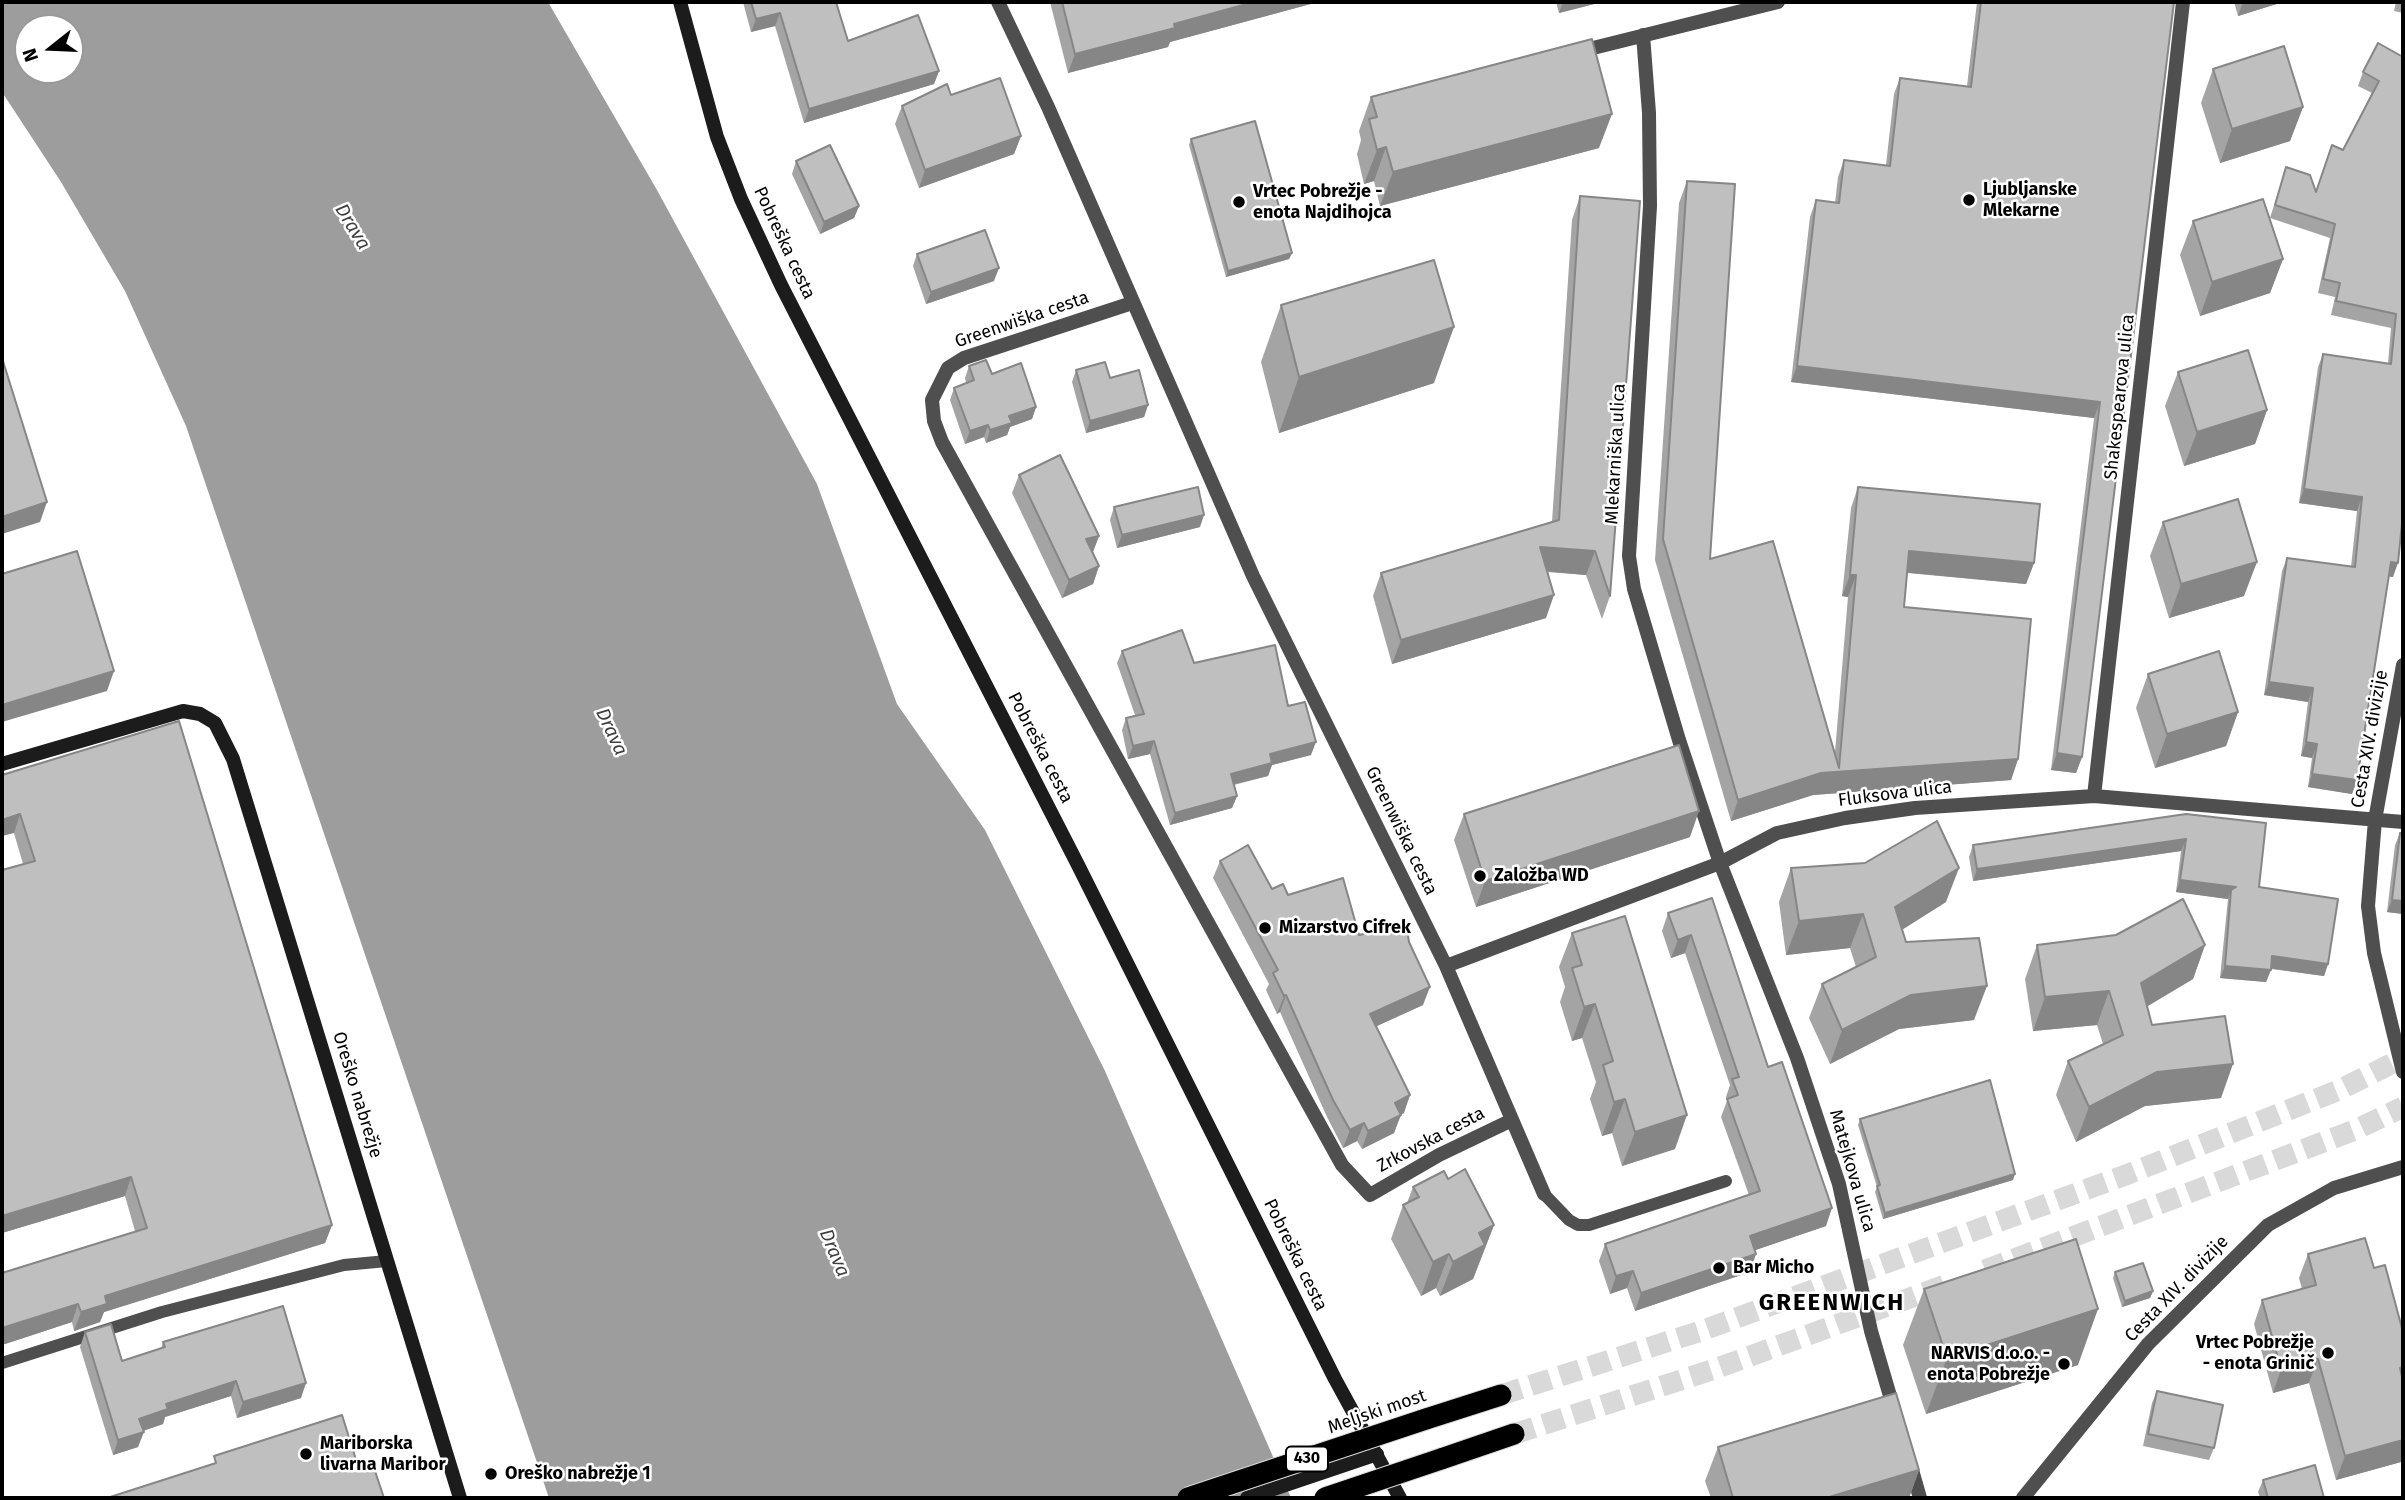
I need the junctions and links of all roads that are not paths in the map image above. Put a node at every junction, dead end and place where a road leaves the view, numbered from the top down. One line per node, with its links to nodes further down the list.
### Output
1 (680, 2): 25 (street, Pobreška cesta)
2 (998, 2): 7 (street, Greenwiška cesta)
3 (1778, 2): 5 (street)
4 (2183, 2): 10 (street, Shakespearova ulica)
5 (1643, 35): 6 (street); 13 (street, Mlekarniška ulica)
6 (1565, 55)
7 (1132, 303): 14 (street, Greenwiška cesta); 19 (street, Greenwiška cesta)
8 (2403, 665): 11 (street, Cesta XIV. divizije)
9 (2, 764): 21 (street, Oreško nabrežje)
10 (2094, 796): 11 (street, Fluksova ulica); 13 (street, Fluksova ulica)
11 (2375, 820): 12 (street, Cesta XIV. divizije); 15 (street, Cesta XIV. divizije)
12 (2403, 822)
13 (1720, 863): 14 (street, Fluksova ulica); 31 (street, Matejkova ulica)
14 (1446, 966): 16 (street, Greenwiška cesta)
15 (2403, 1072)
16 (1512, 1120): 19 (street, Zrkovska cesta); 20 (street, Greenwiška cesta)
17 (2403, 1167): 32 (street, Cesta XIV. divizije)
18 (1726, 1181): 20 (lane, Greenwiška cesta)
19 (1370, 1195)
20 (1544, 1195)
21 (387, 1261): 22 (lane); 26 (street, Oreško nabrežje)
22 (2, 1363)
23 (1501, 1395): 27 (highway, Meljski most / 430, bridge)
24 (1514, 1434): 29 (highway, 430, bridge)
25 (1377, 1454): 28 (street); 30 (street, Pobreška cesta)
26 (460, 1498)
27 (1188, 1498)
28 (1247, 1498)
29 (1325, 1498)
30 (1400, 1498)
31 (1920, 1498)
32 (2023, 1498)

